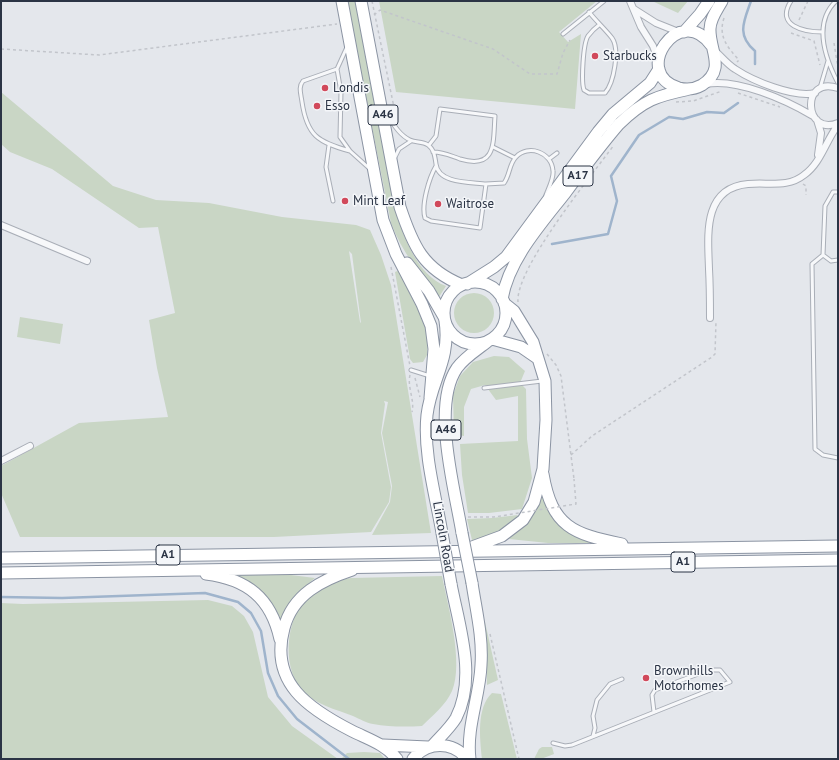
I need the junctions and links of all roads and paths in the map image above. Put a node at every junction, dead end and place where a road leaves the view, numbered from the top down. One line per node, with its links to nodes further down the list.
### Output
1 (342, 1): 15 (highway, A46)
2 (361, 1): 39 (highway, A46)
3 (604, 1): 11 (lane)
4 (630, 1): 10 (street)
5 (709, 1): 17 (highway)
6 (722, 1): 24 (highway)
7 (791, 1): 18 (lane)
8 (808, 1): 14 (path)
9 (836, 1): 18 (lane)
10 (634, 9): 17 (street); 28 (street)
11 (589, 12): 16 (lane); 20 (lane)
12 (725, 14): 26 (path)
13 (375, 15): 21 (path)
14 (800, 20)
15 (346, 23): 22 (highway, A46); 25 (path)
16 (599, 25): 16 (lane)
17 (682, 32): 24 (highway); 28 (highway)
18 (823, 32): 27 (lane)
19 (790, 33): 29 (path)
20 (563, 34)
21 (570, 40)
22 (350, 42): 31 (lane); 57 (highway, A46)
23 (834, 43): 30 (path)
24 (712, 47): 33 (highway); 37 (street)
25 (1, 49)
26 (739, 60)
27 (828, 61): 32 (lane); 37 (lane)
28 (659, 64): 35 (highway); 63 (highway, A17)
29 (821, 67)
30 (838, 68)
31 (337, 69): 46 (lane); 49 (lane)
32 (838, 83)
33 (703, 84): 35 (highway); 42 (street)
34 (838, 88): 37 (street)
35 (690, 89): 71 (highway, A17)
36 (724, 91): 40 (path)
37 (817, 91): 42 (street)
38 (736, 93): 41 (path)
39 (380, 101): 44 (lane); 55 (highway, A46)
40 (674, 103)
41 (781, 108)
42 (815, 118): 43 (street); 54 (street)
43 (838, 124): 54 (street)
44 (411, 141): 47 (lane); 55 (lane)
45 (616, 144): 72 (path)
46 (329, 145): 49 (lane); 62 (lane)
47 (429, 146): 48 (lane); 50 (lane)
48 (493, 147): 50 (lane); 52 (lane)
49 (350, 151): 57 (lane)
50 (433, 152): 56 (lane)
51 (557, 153): 53 (lane)
52 (514, 158): 53 (lane); 58 (lane)
53 (549, 159): 63 (lane)
54 (818, 159): 73 (street)
55 (392, 164): 70 (highway, A46)
56 (436, 166): 58 (lane); 58 (lane)
57 (375, 175): 65 (highway, A46)
58 (486, 184)
59 (803, 184): 61 (path)
60 (838, 192): 66 (lane)
61 (806, 195)
62 (333, 201)
63 (540, 212): 70 (highway, A17)
64 (1, 225): 68 (street)
65 (389, 237): 74 (highway, A46); 78 (highway, A46)
66 (823, 255): 67 (lane); 85 (lane)
67 (838, 260)
68 (87, 261)
69 (390, 262): 77 (path)
70 (465, 284): 71 (highway); 74 (highway)
71 (503, 301): 75 (highway); 76 (highway)
72 (519, 307)
73 (710, 318): 84 (path)
74 (445, 319): 75 (highway); 81 (highway, Lincoln Road / A46)
75 (489, 340): 76 (highway); 107 (highway, Lincoln Road / A46, bridge)
76 (541, 355): 79 (highway); 84 (path)
77 (411, 370): 78 (lane); 81 (path); 82 (path)
78 (431, 376): 81 (highway, A46)
79 (545, 381): 80 (lane); 87 (highway)
80 (484, 388)
81 (425, 398): 104 (highway, Lincoln Road / A46, bridge)
82 (412, 412)
83 (30, 446): 86 (street)
84 (571, 455): 88 (path, bridge)
85 (838, 458)
86 (1, 461)
87 (543, 469): 90 (highway); 91 (highway)
88 (468, 517)
89 (838, 546): 90 (highway, A1)
90 (644, 548): 91 (highway, A1)
91 (458, 551): 92 (highway, A1)
92 (1, 558)
93 (838, 560): 94 (highway, A1)
94 (364, 567): 95 (highway, A1); 97 (highway)
95 (174, 569): 96 (highway, A1); 97 (highway)
96 (1, 573)
97 (281, 644): 103 (highway)
98 (501, 679): 108 (path)
99 (622, 679): 101 (lane)
100 (654, 712): 100 (lane); 101 (lane)
101 (593, 736): 102 (lane)
102 (553, 742)
103 (383, 745): 104 (highway); 105 (highway)
104 (430, 747): 106 (highway, Lincoln Road); 107 (highway)
105 (398, 759)
106 (413, 759)
107 (469, 759)
108 (519, 759)

